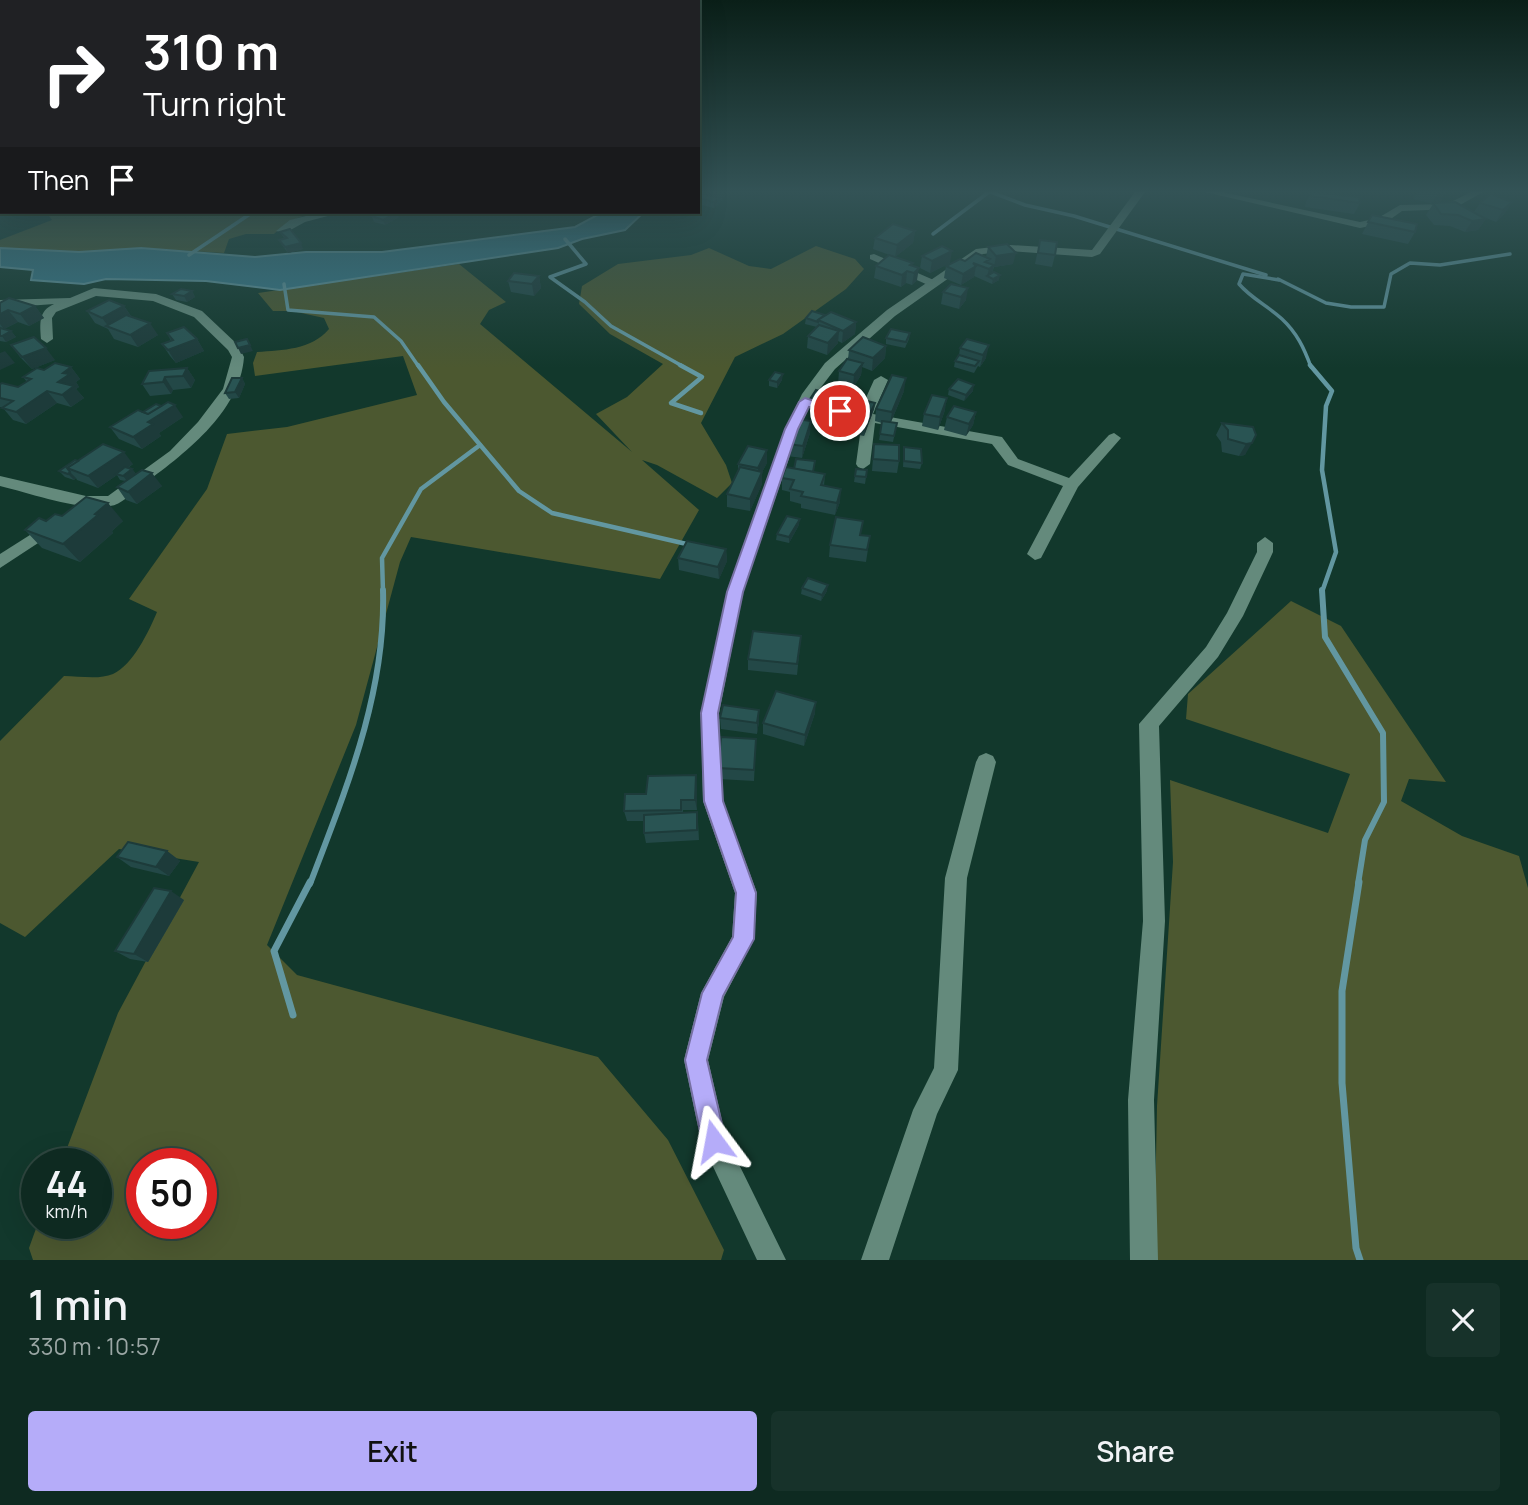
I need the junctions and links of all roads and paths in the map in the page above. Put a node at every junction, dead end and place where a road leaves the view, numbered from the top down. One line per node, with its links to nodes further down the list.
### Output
1 (983, 251): 5 (street)
2 (1048, 251): 3 (street)
3 (1095, 251)
4 (874, 257): 5 (street)
5 (932, 283): 10 (street)
6 (72, 300): 7 (street); 8 (street); 16 (street)
7 (0, 304)
8 (47, 339)
9 (881, 380): 11 (street)
10 (805, 402): 11 (street); 21 (street)
11 (867, 416): 13 (street); 15 (street)
12 (1114, 438): 15 (street)
13 (863, 464)
14 (0, 481): 16 (street)
15 (1072, 484): 18 (street)
16 (86, 501): 19 (street)
17 (1265, 543): 23 (street)
18 (1035, 554)
19 (0, 562)
20 (986, 762): 22 (street)
21 (772, 1260)
22 (874, 1260)
23 (1144, 1260)

